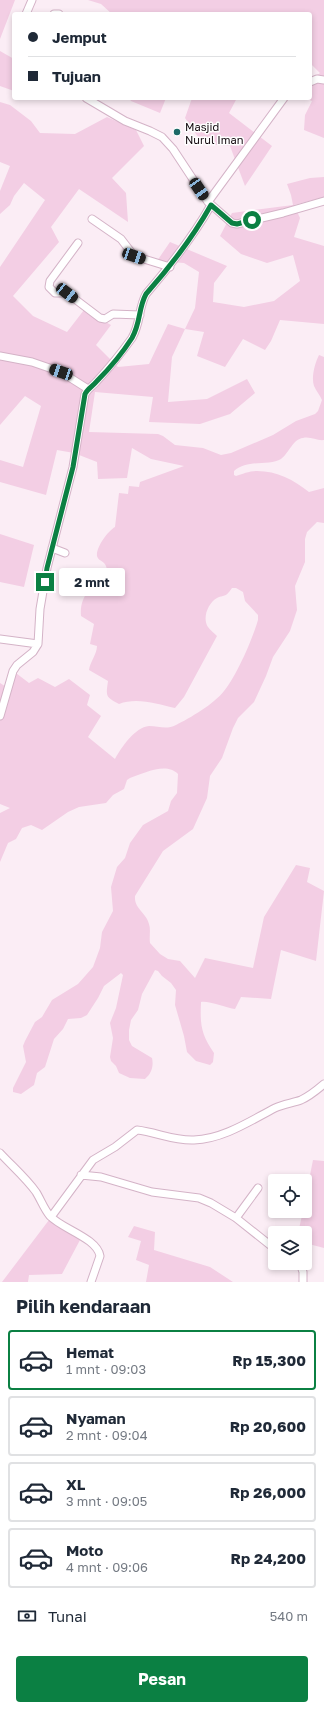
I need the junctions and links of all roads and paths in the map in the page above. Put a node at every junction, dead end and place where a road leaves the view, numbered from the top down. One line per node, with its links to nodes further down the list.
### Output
1 (32, 0): 2 (street)
2 (27, 12)
3 (324, 80): 4 (street)
4 (312, 81)
5 (89, 100): 8 (street)
6 (283, 100): 8 (street)
7 (324, 201): 8 (street)
8 (210, 204): 11 (street)
9 (92, 219): 11 (street)
10 (78, 243): 12 (street)
11 (170, 267): 12 (street)
12 (140, 315): 14 (street)
13 (0, 356): 14 (street)
14 (88, 389): 15 (street)
15 (52, 548): 16 (street); 18 (street)
16 (65, 553)
17 (0, 639): 18 (street)
18 (38, 644): 19 (street)
19 (0, 716)
20 (324, 1084): 22 (street)
21 (0, 1153): 24 (street)
22 (81, 1175): 24 (street); 25 (street)
23 (258, 1188): 25 (street)
24 (51, 1217): 28 (street)
25 (236, 1218): 26 (street)
26 (268, 1243)
27 (302, 1270): 29 (street)
28 (91, 1282)
29 (303, 1282)

